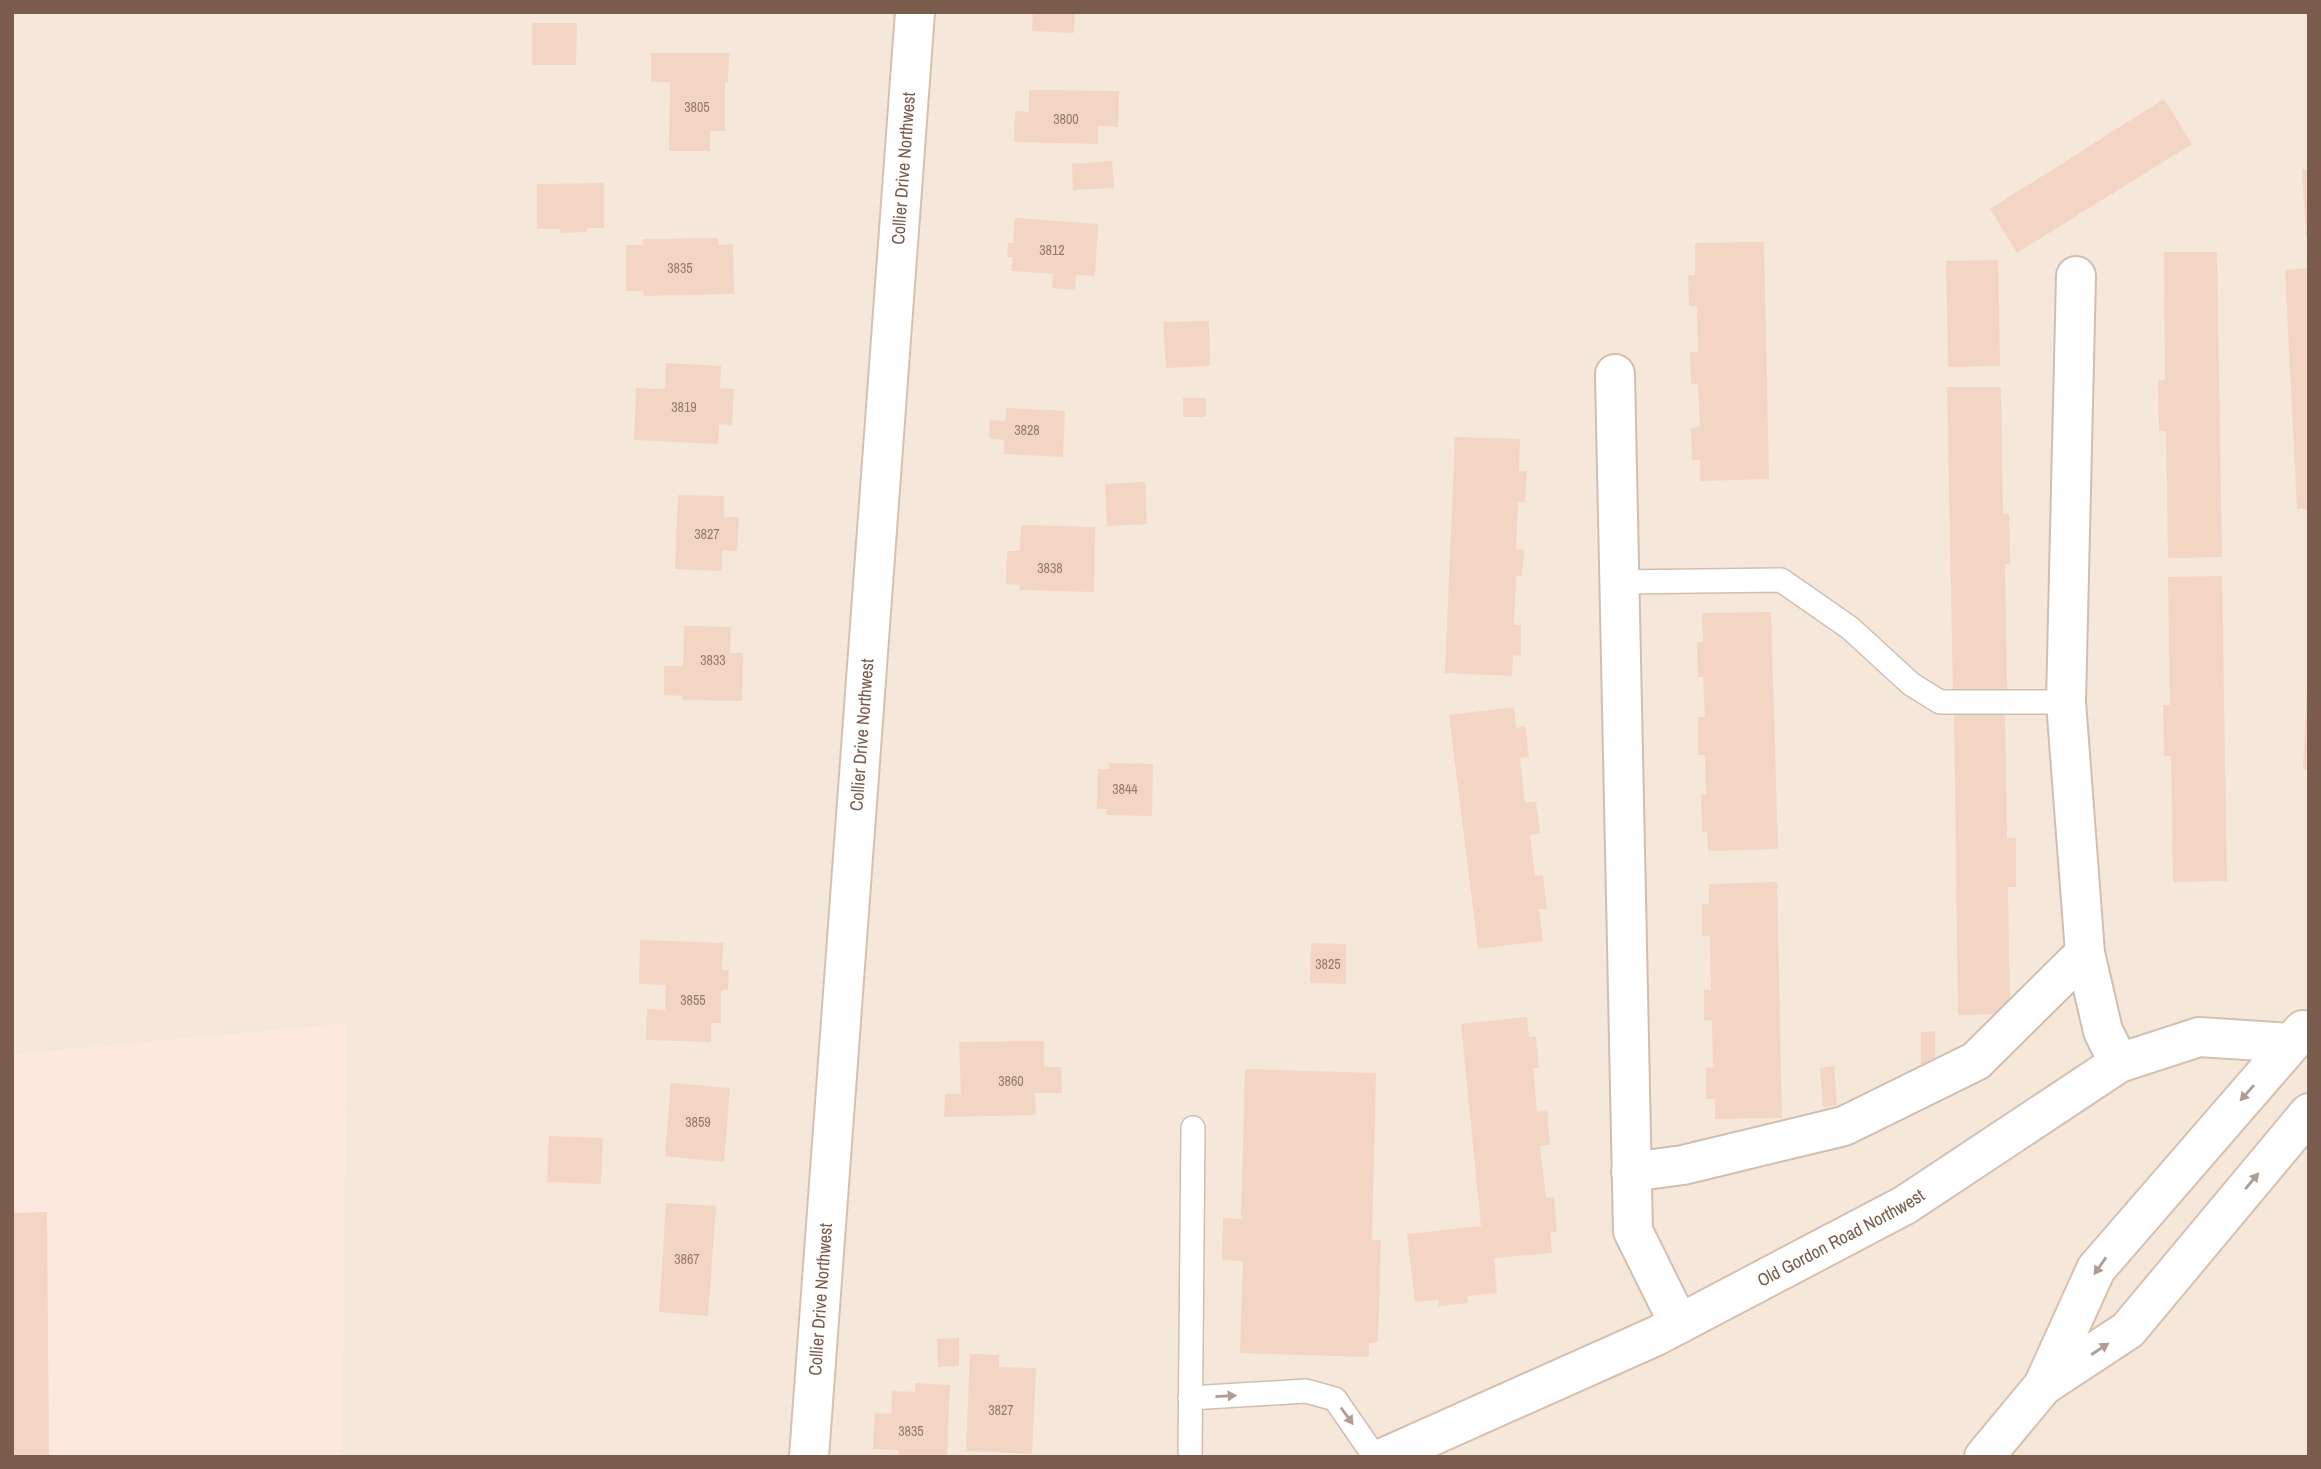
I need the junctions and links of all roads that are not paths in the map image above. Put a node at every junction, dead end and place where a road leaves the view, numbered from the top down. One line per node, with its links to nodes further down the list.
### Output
1 (915, 12): 15 (main road, Collier Drive Northwest)
2 (2076, 275): 5 (main road)
3 (1615, 374): 4 (main road)
4 (1620, 582): 5 (lane); 11 (main road)
5 (2066, 702): 6 (main road)
6 (2085, 953): 8 (main road); 11 (main road)
7 (2300, 1033): 8 (main road, Old Gordon Road Northwest); 13 (main road, one-way to 13)
8 (2119, 1063): 12 (main road, Old Gordon Road Northwest)
9 (2309, 1113): 13 (main road, one-way to 9)
10 (1193, 1128): 14 (lane)
11 (1631, 1172): 12 (main road)
12 (1679, 1324): 18 (main road, Old Gordon Road Northwest)
13 (2043, 1386): 19 (main road)
14 (1190, 1398): 16 (lane); 17 (lane, one-way to 17)
15 (809, 1457)
16 (1190, 1457)
17 (1375, 1457)
18 (1385, 1457)
19 (1984, 1457)

